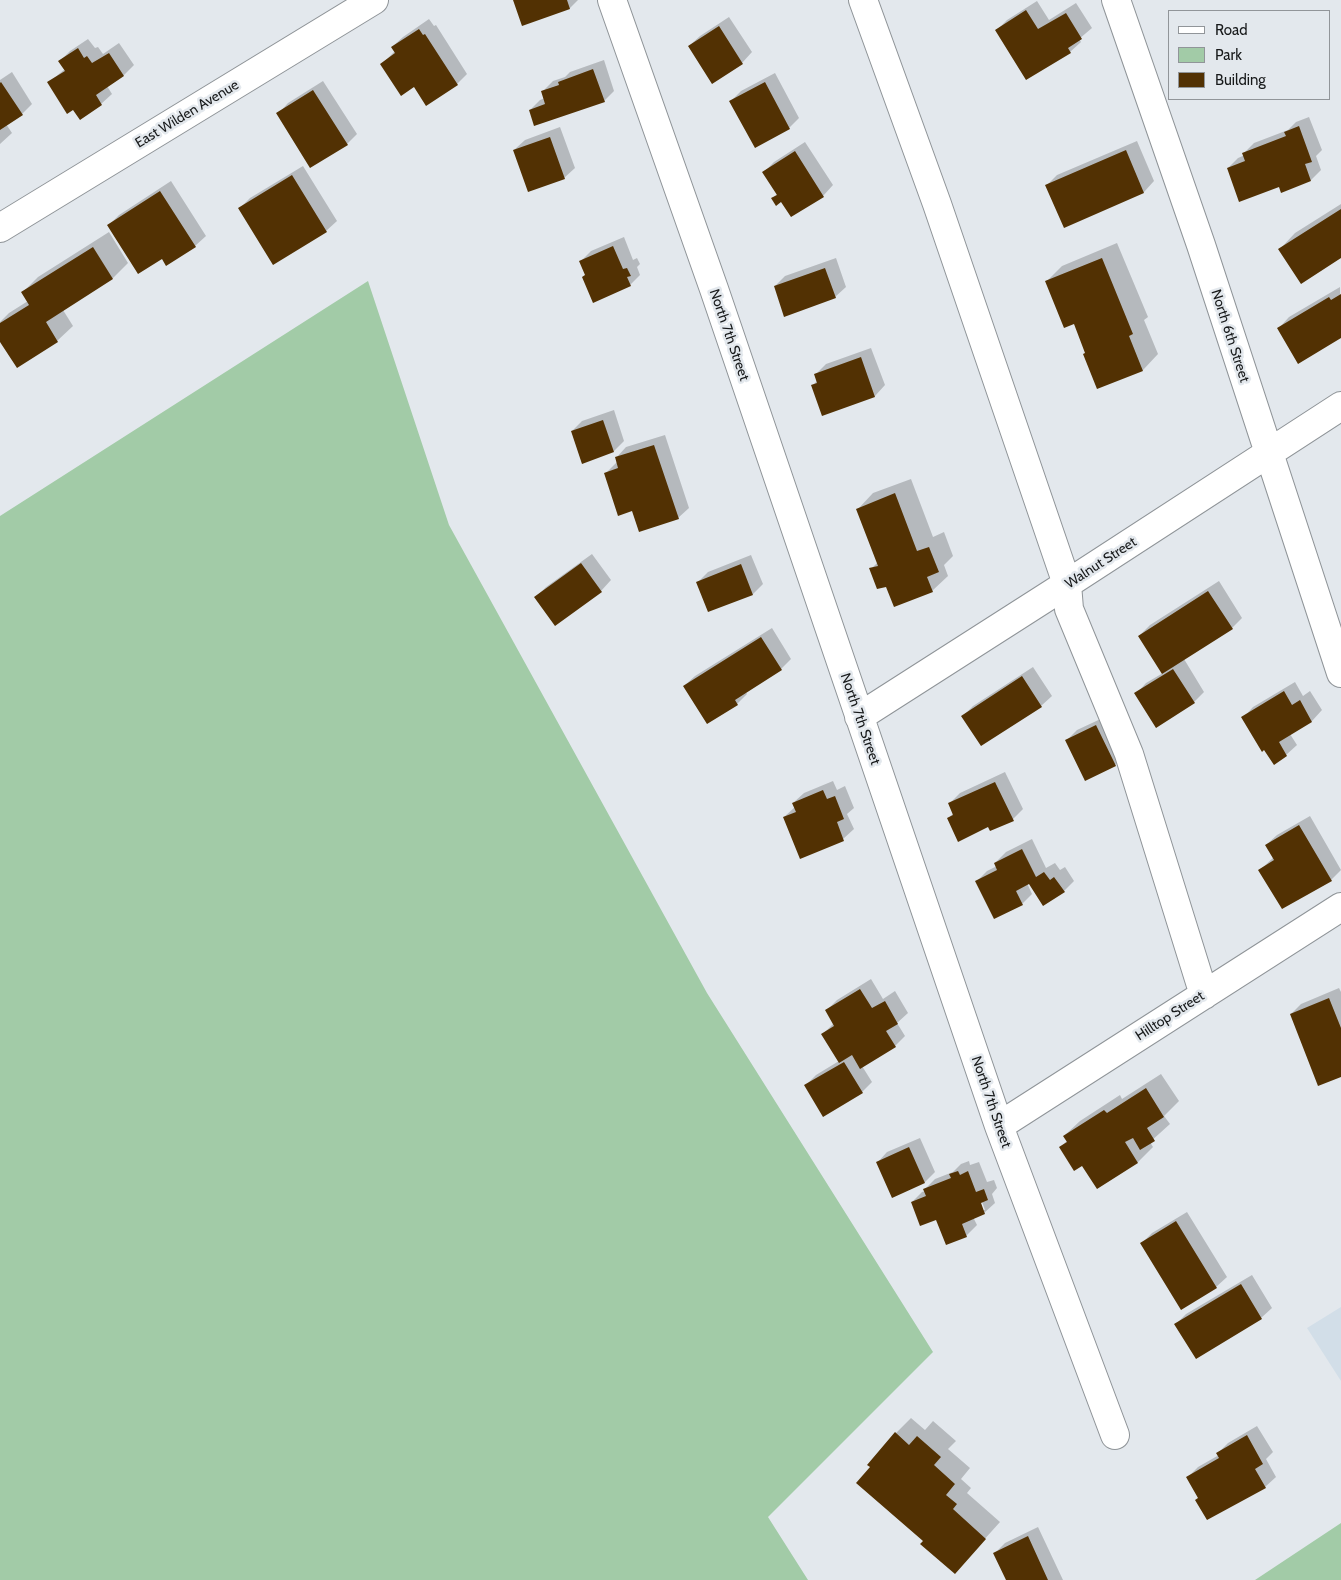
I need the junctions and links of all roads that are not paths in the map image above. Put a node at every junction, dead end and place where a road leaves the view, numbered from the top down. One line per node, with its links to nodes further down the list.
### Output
1 (374, 0): 5 (street, East Wilden Avenue)
2 (612, 0): 10 (street, North 7th Street)
3 (863, 0): 8 (street)
4 (1116, 0): 7 (street, North 6th Street)
5 (0, 228)
6 (1341, 406): 7 (street, Walnut Street)
7 (1269, 454): 8 (street, Walnut Street); 9 (street, North 6th Street)
8 (1067, 584): 10 (street, Walnut Street); 12 (street)
9 (1341, 673)
10 (859, 717): 13 (street, North 7th Street)
11 (1341, 907): 12 (street, Hilltop Street)
12 (1204, 995): 13 (street, Hilltop Street)
13 (999, 1126): 14 (street, North 7th Street)
14 (1115, 1435)

